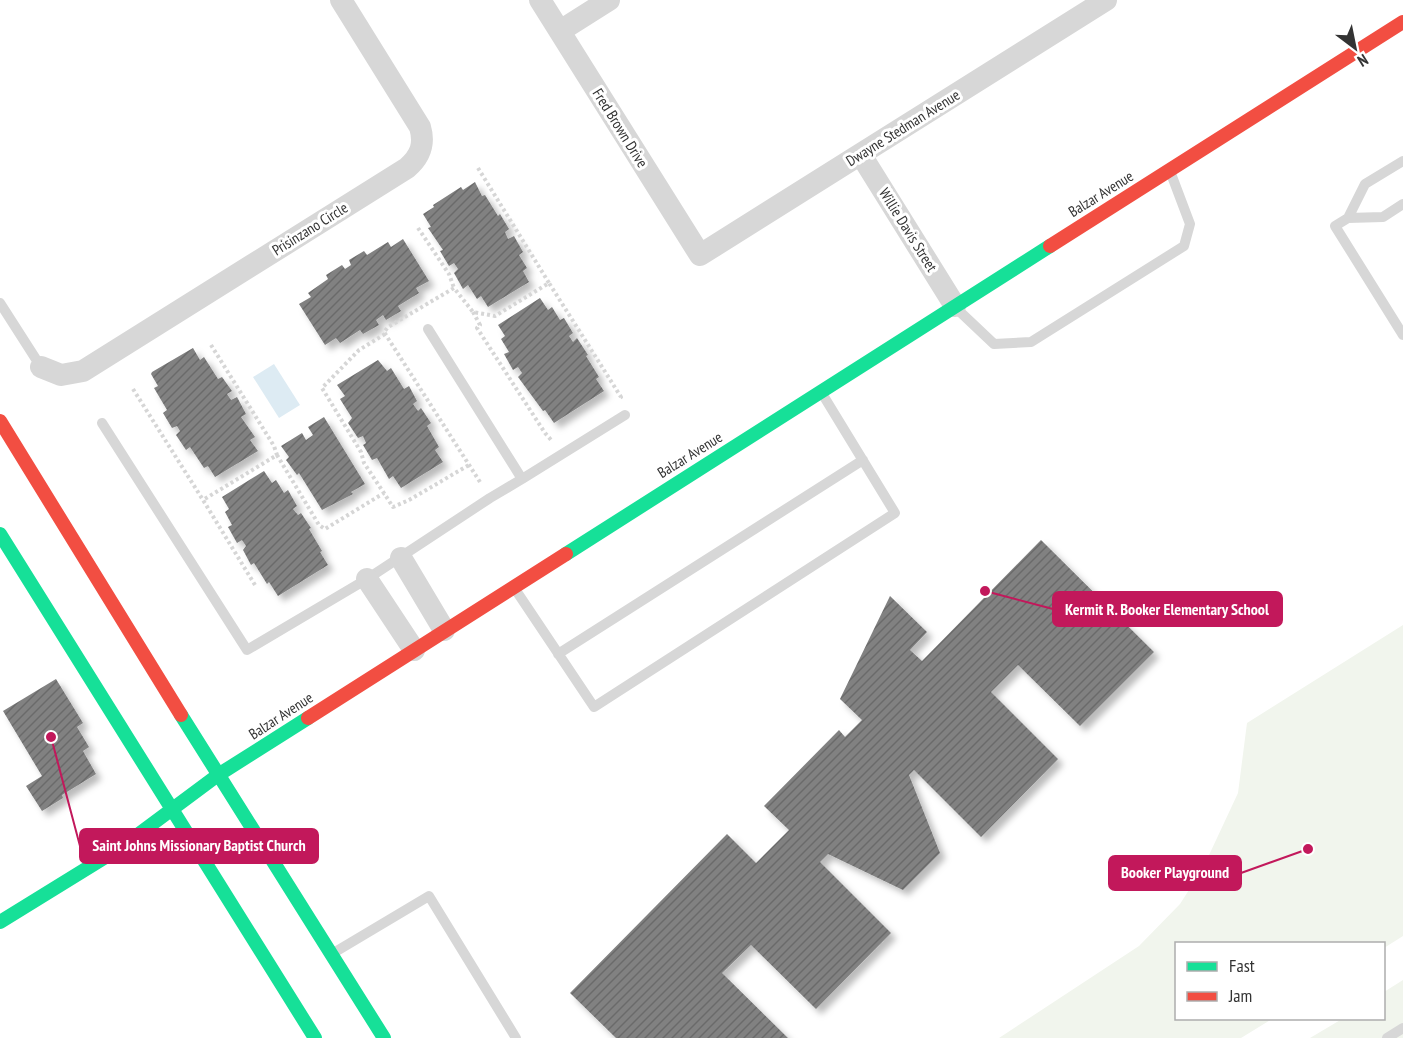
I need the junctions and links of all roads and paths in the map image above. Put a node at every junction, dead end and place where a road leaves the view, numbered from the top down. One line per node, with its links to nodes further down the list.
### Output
1 (341, 0): 24 (street, Prisinzano Circle)
2 (540, 0): 6 (street, Fred Brown Drive)
3 (609, 0): 6 (street)
4 (1106, 0): 7 (street, Dwayne Stedman Avenue)
5 (1403, 22): 10 (street, Balzar Avenue)
6 (560, 31): 14 (street, Fred Brown Drive)
7 (861, 154): 14 (street, Dwayne Stedman Avenue); 18 (street, Willie Davis Street)
8 (1403, 160): 12 (lane)
9 (478, 168): 15 (path)
10 (1170, 170): 18 (street, Balzar Avenue); 18 (lane)
11 (1403, 204): 12 (lane)
12 (1348, 218): 22 (lane)
13 (418, 228): 16 (path)
14 (700, 255)
15 (549, 283): 19 (path); 27 (path)
16 (454, 289): 19 (path); 21 (path)
17 (0, 303): 24 (lane)
18 (955, 306): 26 (street, Balzar Avenue)
19 (473, 312): 31 (path)
20 (428, 329): 35 (lane)
21 (385, 334): 34 (path); 36 (path)
22 (1403, 335)
23 (211, 345): 32 (path)
24 (41, 367)
25 (133, 389): 38 (path)
26 (821, 391): 33 (lane); 43 (street, Balzar Avenue)
27 (611, 403)
28 (625, 415): 35 (lane)
29 (0, 421): 47 (street)
30 (102, 423): 41 (lane)
31 (562, 435)
32 (277, 455): 36 (path); 38 (path)
33 (863, 460): 46 (lane); 46 (lane)
34 (469, 465): 36 (path); 37 (path)
35 (522, 479): 37 (lane)
36 (384, 493)
37 (490, 498): 40 (lane)
38 (203, 500): 42 (path)
39 (0, 534): 48 (street)
40 (401, 558): 41 (lane); 44 (street)
41 (367, 579): 45 (street)
42 (255, 585)
43 (513, 587): 44 (street, Balzar Avenue); 46 (lane)
44 (444, 630): 45 (street, Balzar Avenue)
45 (414, 650): 47 (street, Balzar Avenue)
46 (558, 654)
47 (218, 776): 48 (street, Balzar Avenue); 50 (street)
48 (170, 809): 49 (street, Balzar Avenue); 52 (street)
49 (0, 922)
50 (331, 954): 53 (street); 54 (lane)
51 (1403, 1028): 55 (lane)
52 (315, 1038)
53 (384, 1038)
54 (516, 1038)
55 (1387, 1038)

